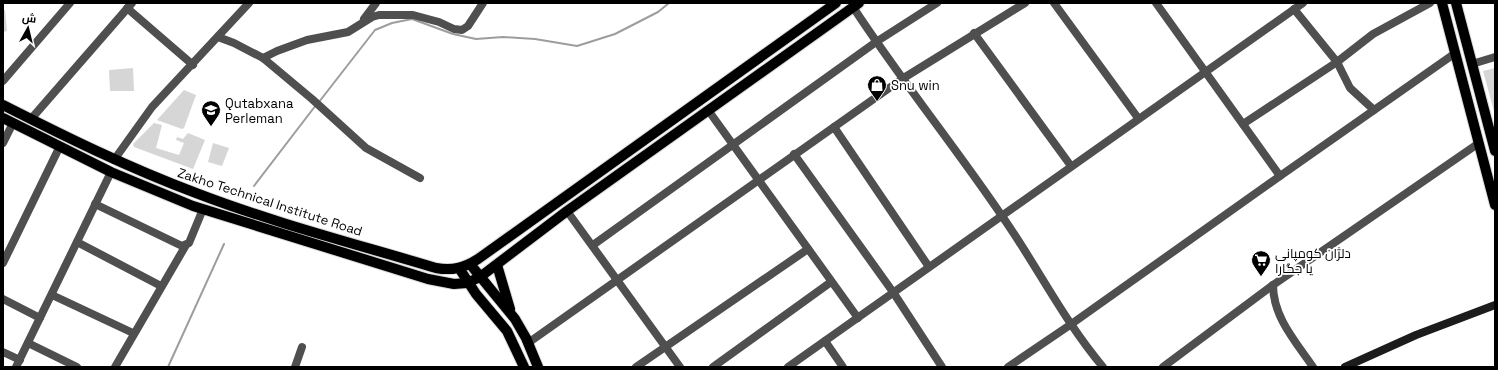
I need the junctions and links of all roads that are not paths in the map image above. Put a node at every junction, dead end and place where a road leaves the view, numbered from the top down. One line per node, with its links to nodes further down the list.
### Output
1 (249, 3): 19 (street)
2 (376, 3): 17 (street)
3 (483, 3): 17 (street)
4 (836, 3): 61 (main road, Zakho Technical Institute Road)
5 (937, 3): 20 (street)
6 (1025, 3): 18 (street)
7 (1054, 3): 34 (street)
8 (1156, 3): 27 (street)
9 (1303, 3): 16 (street)
10 (1430, 3): 24 (street)
11 (1442, 3): 21 (main road)
12 (1456, 3): 25 (main road)
13 (67, 4): 29 (street)
14 (856, 5): 20 (street); 31 (main road)
15 (130, 6): 26 (street); 35 (street)
16 (1294, 10): 24 (street); 27 (street)
17 (360, 25): 23 (street)
18 (974, 33): 28 (street); 46 (street)
19 (218, 38): 23 (street); 26 (street)
20 (876, 42): 28 (street); 41 (street)
21 (1454, 54): 32 (street); 40 (main road)
22 (1495, 56): 25 (street)
23 (263, 58): 49 (street)
24 (1336, 62): 32 (street); 37 (street)
25 (1472, 64): 43 (main road)
26 (192, 65): 45 (street)
27 (1206, 72): 34 (street); 37 (street)
28 (902, 79): 38 (street); 55 (street)
29 (3, 81)
30 (3, 105): 35 (main road, Zakho Technical Institute Road)
31 (708, 110): 41 (street); 54 (main road)
32 (1374, 110): 48 (street)
33 (3, 118): 36 (main road)
34 (1138, 118): 46 (street)
35 (32, 119): 45 (main road, Zakho Technical Institute Road)
36 (13, 123): 39 (street); 42 (main road)
37 (1243, 124): 48 (street)
38 (834, 127): 44 (street); 63 (street)
39 (3, 143)
40 (1479, 143): 52 (main road); 69 (street)
41 (732, 144): 50 (street); 58 (street)
42 (60, 146): 47 (main road); 60 (street)
43 (1495, 150)
44 (794, 154): 50 (street); 71 (street)
45 (114, 160): 64 (main road, Zakho Technical Institute Road)
46 (1071, 166): 55 (street)
47 (110, 172): 51 (street); 53 (main road)
48 (1280, 176): 79 (street)
49 (420, 178)
50 (758, 180): 59 (street); 66 (street)
51 (95, 204): 56 (street); 57 (street)
52 (1495, 204)
53 (204, 209): 57 (street); 68 (main road)
54 (567, 211): 58 (street); 62 (main road)
55 (1002, 215): 63 (street); 79 (street)
56 (77, 242): 70 (street); 72 (street)
57 (186, 245): 70 (street)
58 (593, 245): 66 (street)
59 (808, 249): 67 (street); 85 (street)
60 (3, 263)
61 (470, 264): 64 (main road, Zakho Technical Institute Road); 65 (main road)
62 (497, 265): 65 (main road); 75 (main road)
63 (929, 267): 71 (street)
64 (459, 268): 68 (main road)
65 (480, 277): 68 (main road); 75 (main road)
66 (617, 281): 83 (street); 85 (street)
67 (832, 282): 78 (street); 96 (street)
68 (468, 283): 77 (main road)
69 (1273, 285): 101 (street); 102 (street)
70 (161, 286): 80 (street)
71 (893, 292): 78 (street); 98 (street)
72 (52, 295): 76 (street); 80 (street)
73 (3, 299): 76 (street)
74 (1495, 305): 103 (street)
75 (511, 312): 77 (main road); 83 (main road)
76 (40, 318): 82 (street)
77 (498, 318): 92 (main road)
78 (858, 318): 81 (street)
79 (1070, 325): 99 (street); 100 (street)
80 (133, 333): 90 (street)
81 (825, 341): 88 (street); 97 (street)
82 (28, 343): 87 (street); 89 (street)
83 (528, 343): 93 (main road)
84 (302, 347): 91 (street)
85 (665, 347): 94 (street); 95 (street)
86 (3, 352): 87 (street)
87 (18, 364)
88 (790, 366)
89 (77, 367)
90 (115, 367)
91 (295, 367)
92 (524, 367)
93 (538, 367)
94 (636, 367)
95 (680, 367)
96 (714, 367)
97 (843, 367)
98 (942, 367)
99 (1008, 367)
100 (1103, 367)
101 (1163, 367)
102 (1313, 367)
103 (1345, 367)

